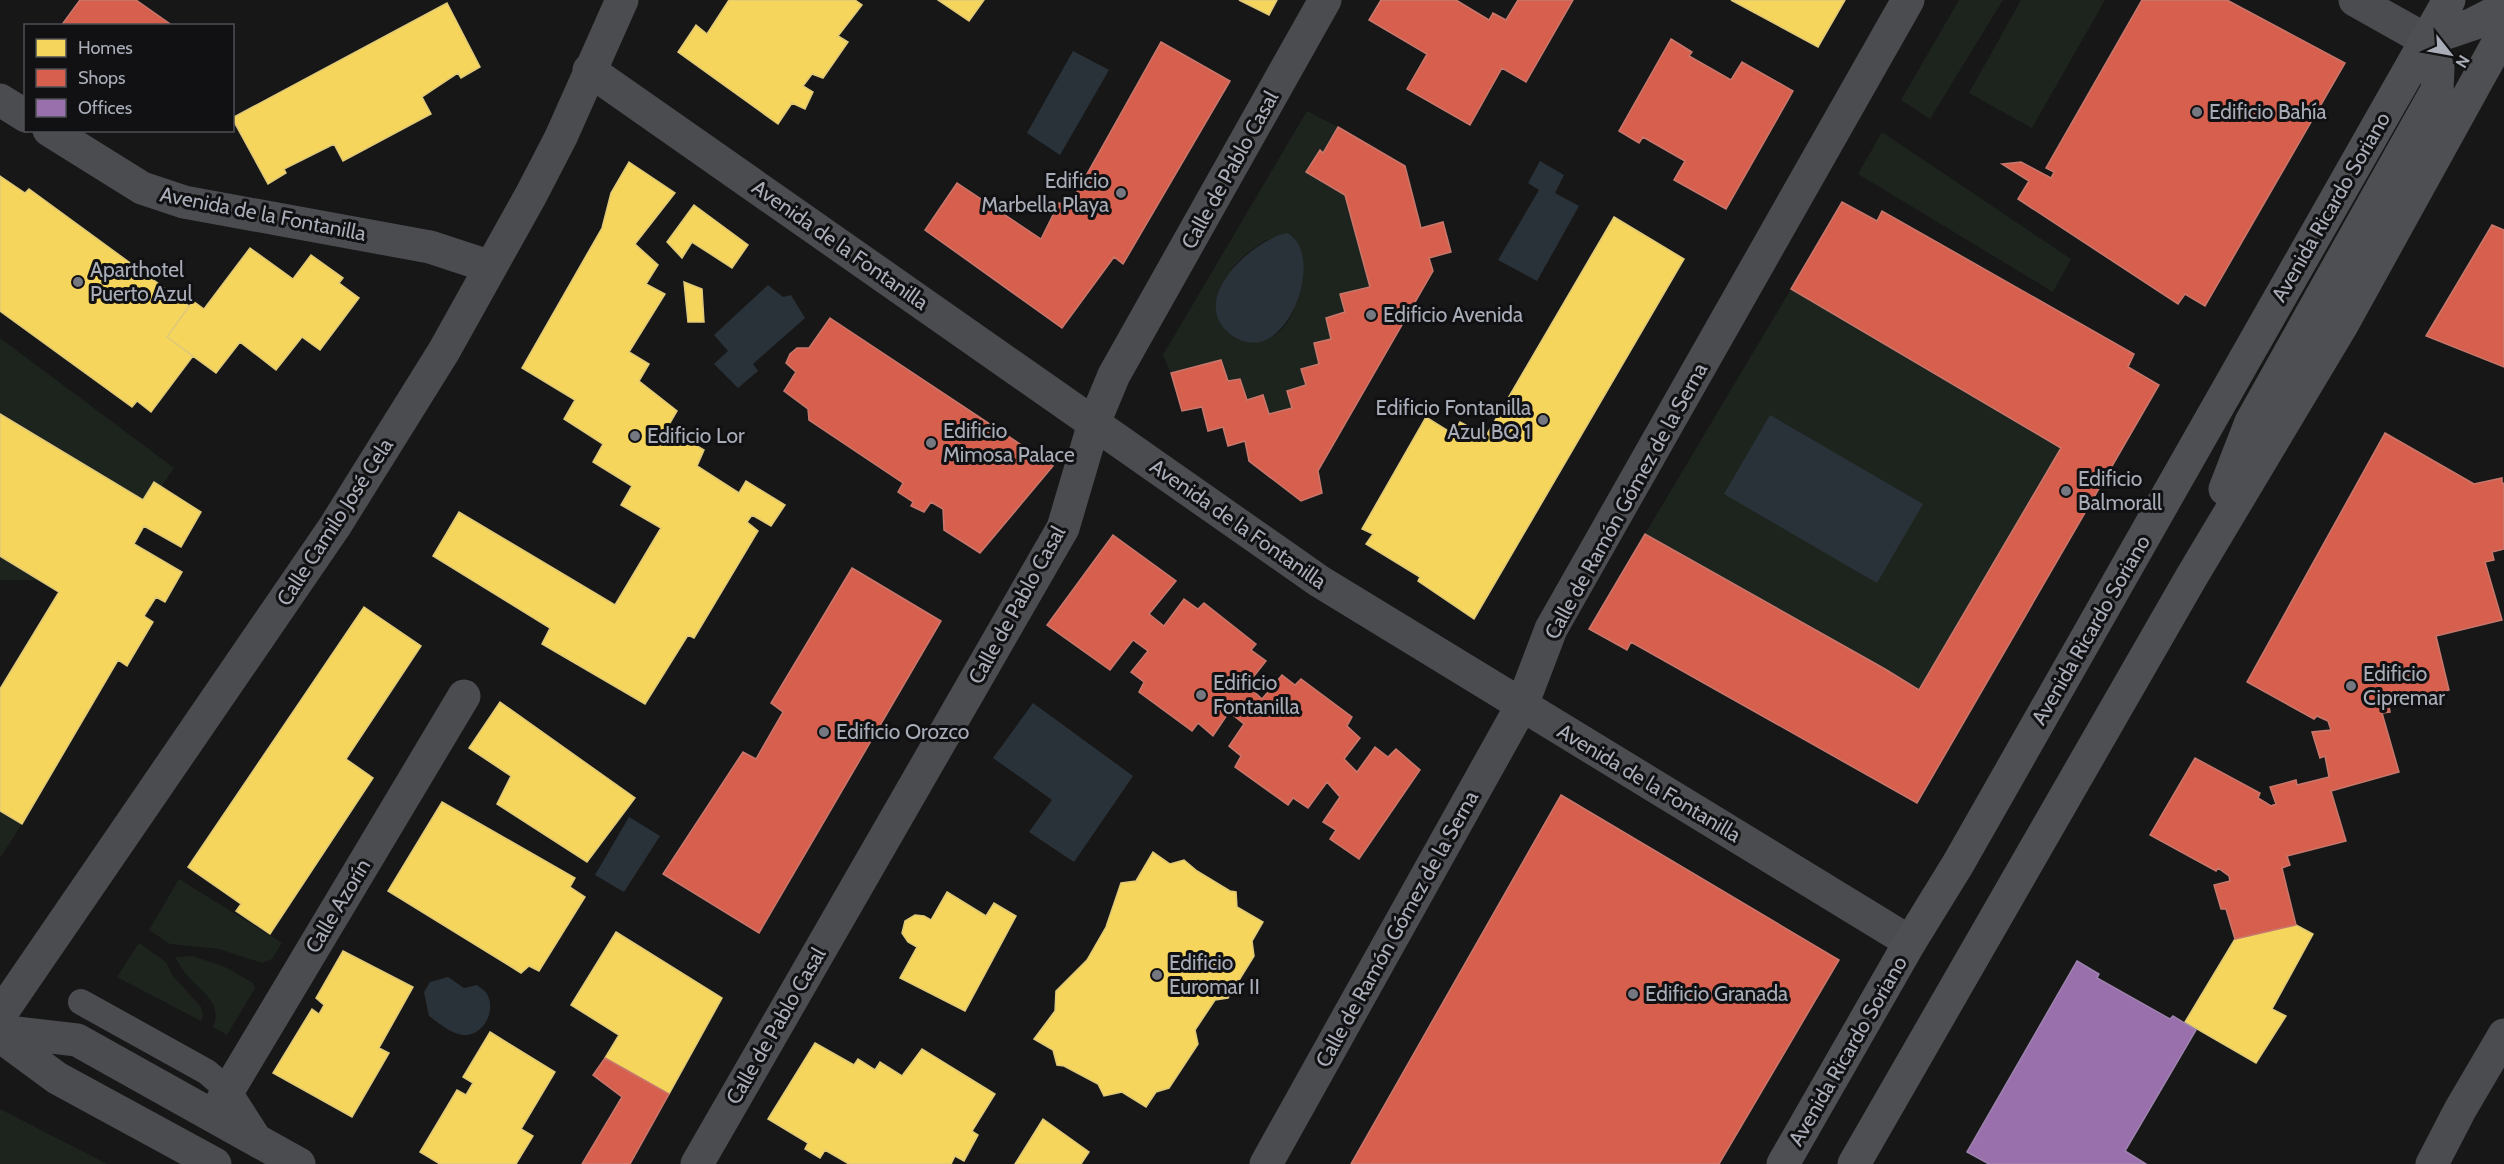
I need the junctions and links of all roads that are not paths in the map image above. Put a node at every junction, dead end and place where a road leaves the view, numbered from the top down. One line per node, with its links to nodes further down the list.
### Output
1 (622, 0): 9 (street, Calle Camilo José Cela)
2 (1325, 0): 14 (street, Calle de Pablo Casal)
3 (1908, 0): 17 (street, Calle de Ramón Gómez de la Serna)
4 (2355, 0): 8 (street)
5 (2449, 0): 8 (main road, Avenida Ricardo Soriano)
6 (2504, 8): 8 (main road)
7 (2504, 32): 15 (main road)
8 (2426, 40): 15 (main road); 18 (main road, Avenida Ricardo Soriano)
9 (589, 70): 13 (street, Calle Camilo José Cela); 14 (street, Avenida de la Fontanilla)
10 (0, 100): 11 (street)
11 (24, 115)
12 (51, 132): 13 (street, Avenida de la Fontanilla)
13 (491, 267): 20 (street, Calle Camilo José Cela)
14 (1094, 423): 17 (street, Avenida de la Fontanilla); 27 (street, Calle de Pablo Casal)
15 (2192, 576): 30 (main road)
16 (464, 696): 24 (street, Calle Azorín)
17 (1522, 705): 18 (street, Avenida de la Fontanilla); 28 (street, Calle de Ramón Gómez de la Serna)
18 (1910, 942): 29 (main road, Avenida Ricardo Soriano)
19 (81, 1002): 24 (lane)
20 (0, 1015)
21 (0, 1030): 24 (street)
22 (2504, 1035): 31 (street)
23 (0, 1036): 25 (street)
24 (220, 1103): 26 (street)
25 (215, 1164)
26 (299, 1164)
27 (697, 1164)
28 (1266, 1164)
29 (1783, 1164)
30 (1854, 1164)
31 (2432, 1164)

